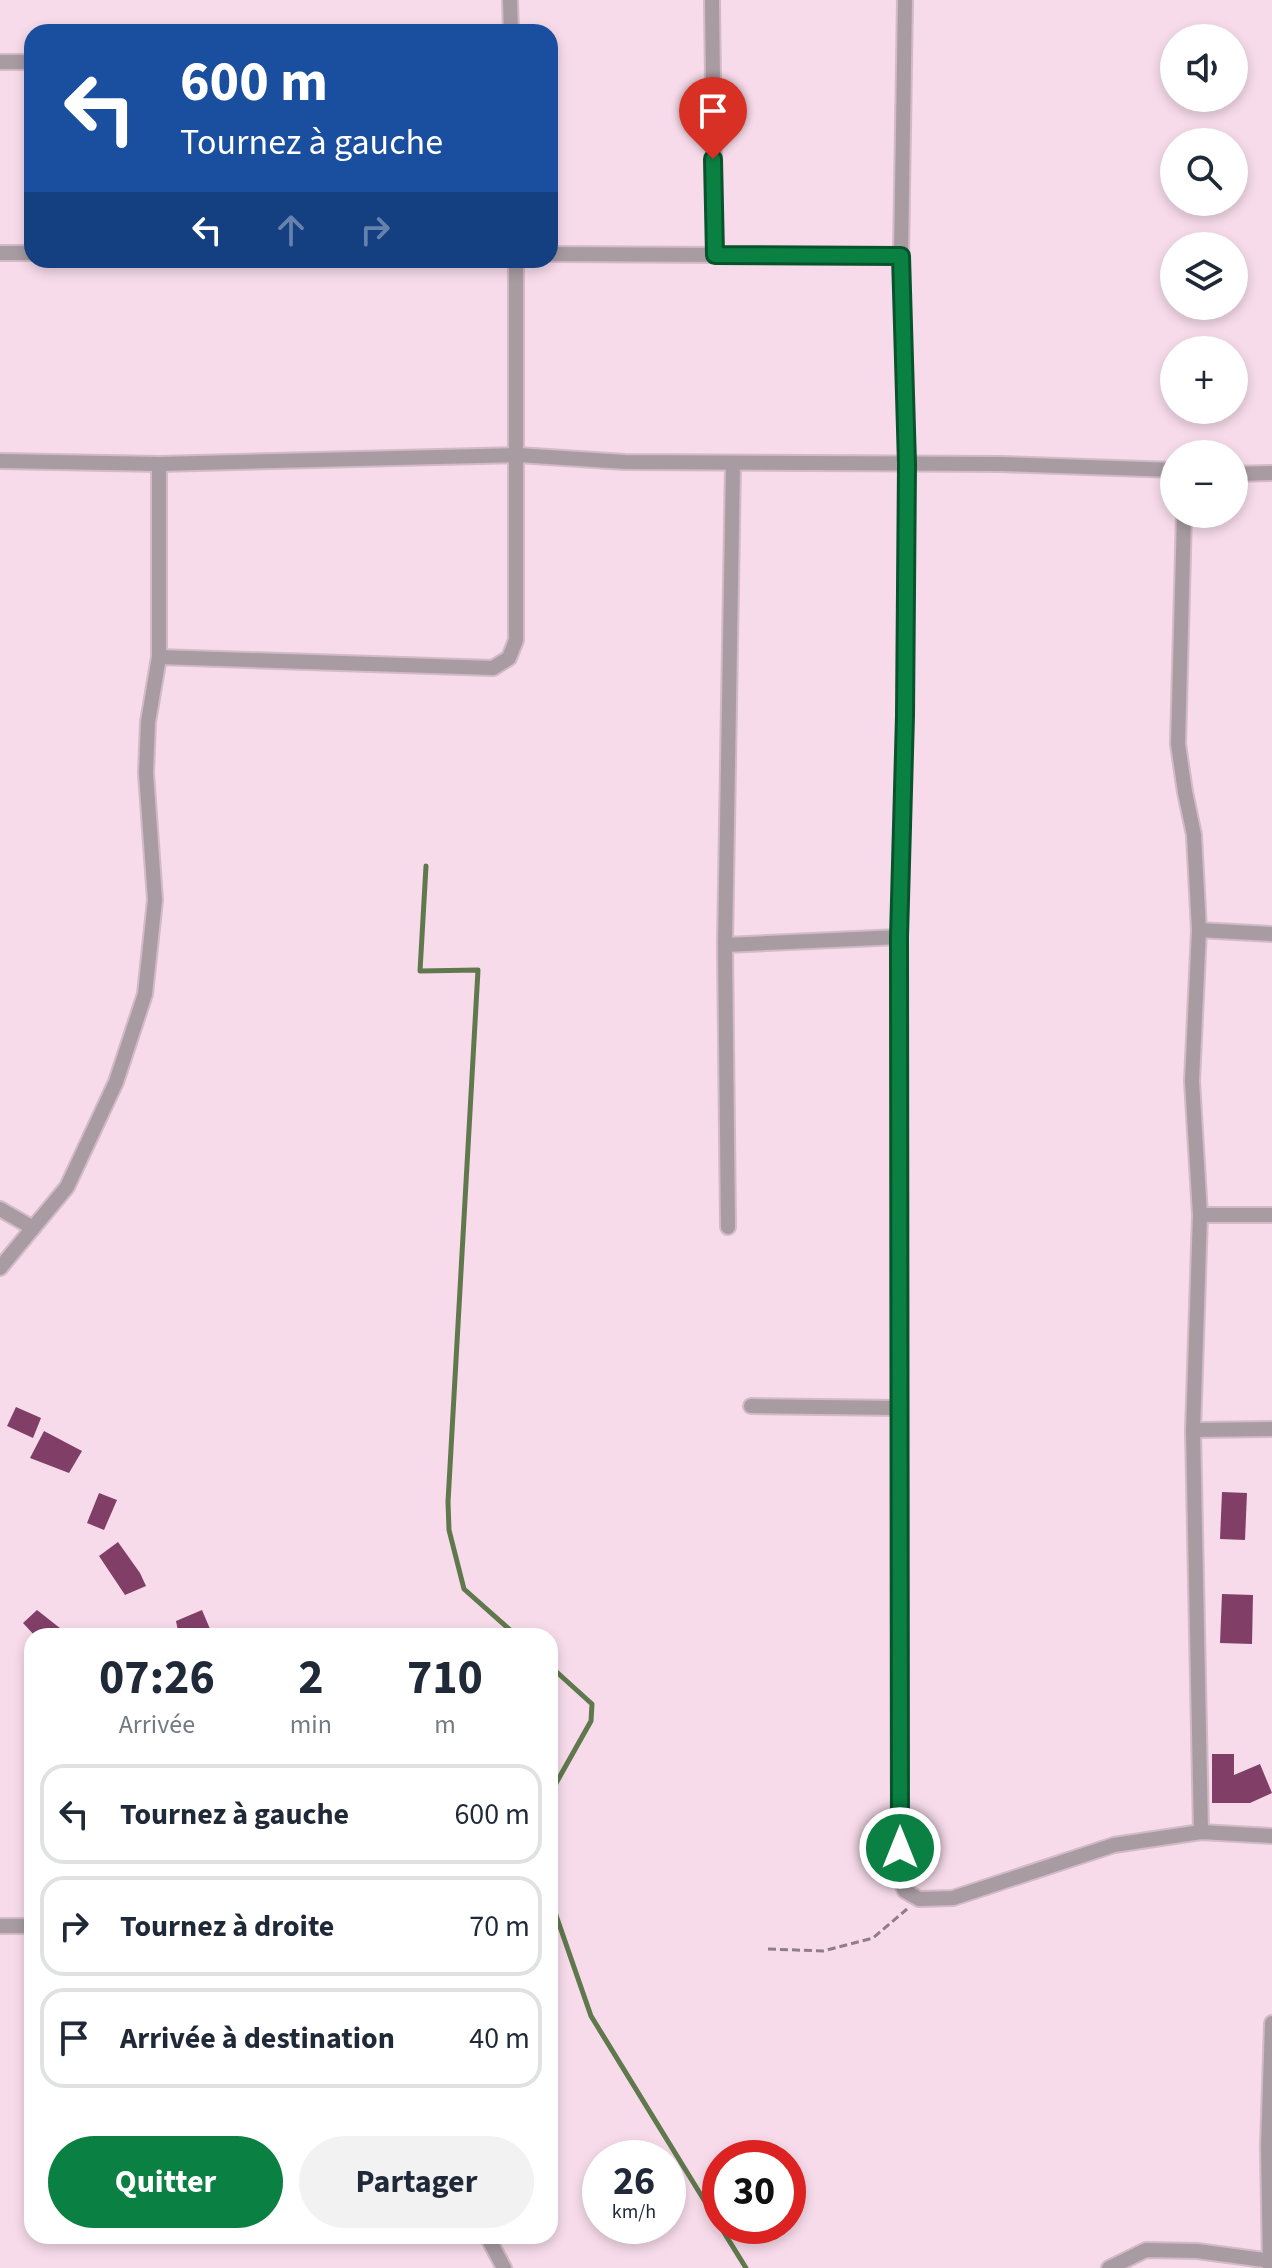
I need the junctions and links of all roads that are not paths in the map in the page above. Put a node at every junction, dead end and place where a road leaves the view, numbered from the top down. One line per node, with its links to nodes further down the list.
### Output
1 (510, 0): 4 (street)
2 (712, 0): 10 (street)
3 (905, 0): 11 (street)
4 (511, 24)
5 (0, 62): 6 (street)
6 (24, 62)
7 (0, 253): 8 (street)
8 (24, 253)
9 (558, 254): 10 (street)
10 (715, 255): 11 (street)
11 (901, 256): 17 (street)
12 (516, 268): 13 (street)
13 (518, 455): 15 (street); 16 (street); 22 (street)
14 (0, 461): 15 (street)
15 (159, 464): 22 (street)
16 (733, 464): 17 (street); 26 (street)
17 (907, 464): 18 (street); 25 (street)
18 (1160, 470)
19 (1272, 473): 20 (street)
20 (1248, 474)
21 (1184, 528): 23 (street)
22 (159, 657): 31 (street)
23 (1199, 930): 24 (street); 28 (street)
24 (1272, 934)
25 (899, 937): 26 (street); 34 (street)
26 (725, 945): 30 (street)
27 (0, 1209): 31 (street)
28 (1200, 1215): 29 (street); 36 (street)
29 (1272, 1215)
30 (728, 1227)
31 (33, 1228): 32 (street)
32 (0, 1268)
33 (751, 1406): 34 (street)
34 (898, 1408): 37 (street)
35 (1272, 1429): 36 (street)
36 (1193, 1430): 37 (street)
37 (1201, 1832): 38 (street)
38 (1272, 1836)
39 (0, 1926): 40 (street)
40 (24, 1926)
41 (1272, 2023): 42 (street)
42 (1271, 2059): 44 (street)
43 (491, 2244): 45 (street)
44 (1271, 2263): 46 (street)
45 (504, 2268)
46 (1109, 2268)

